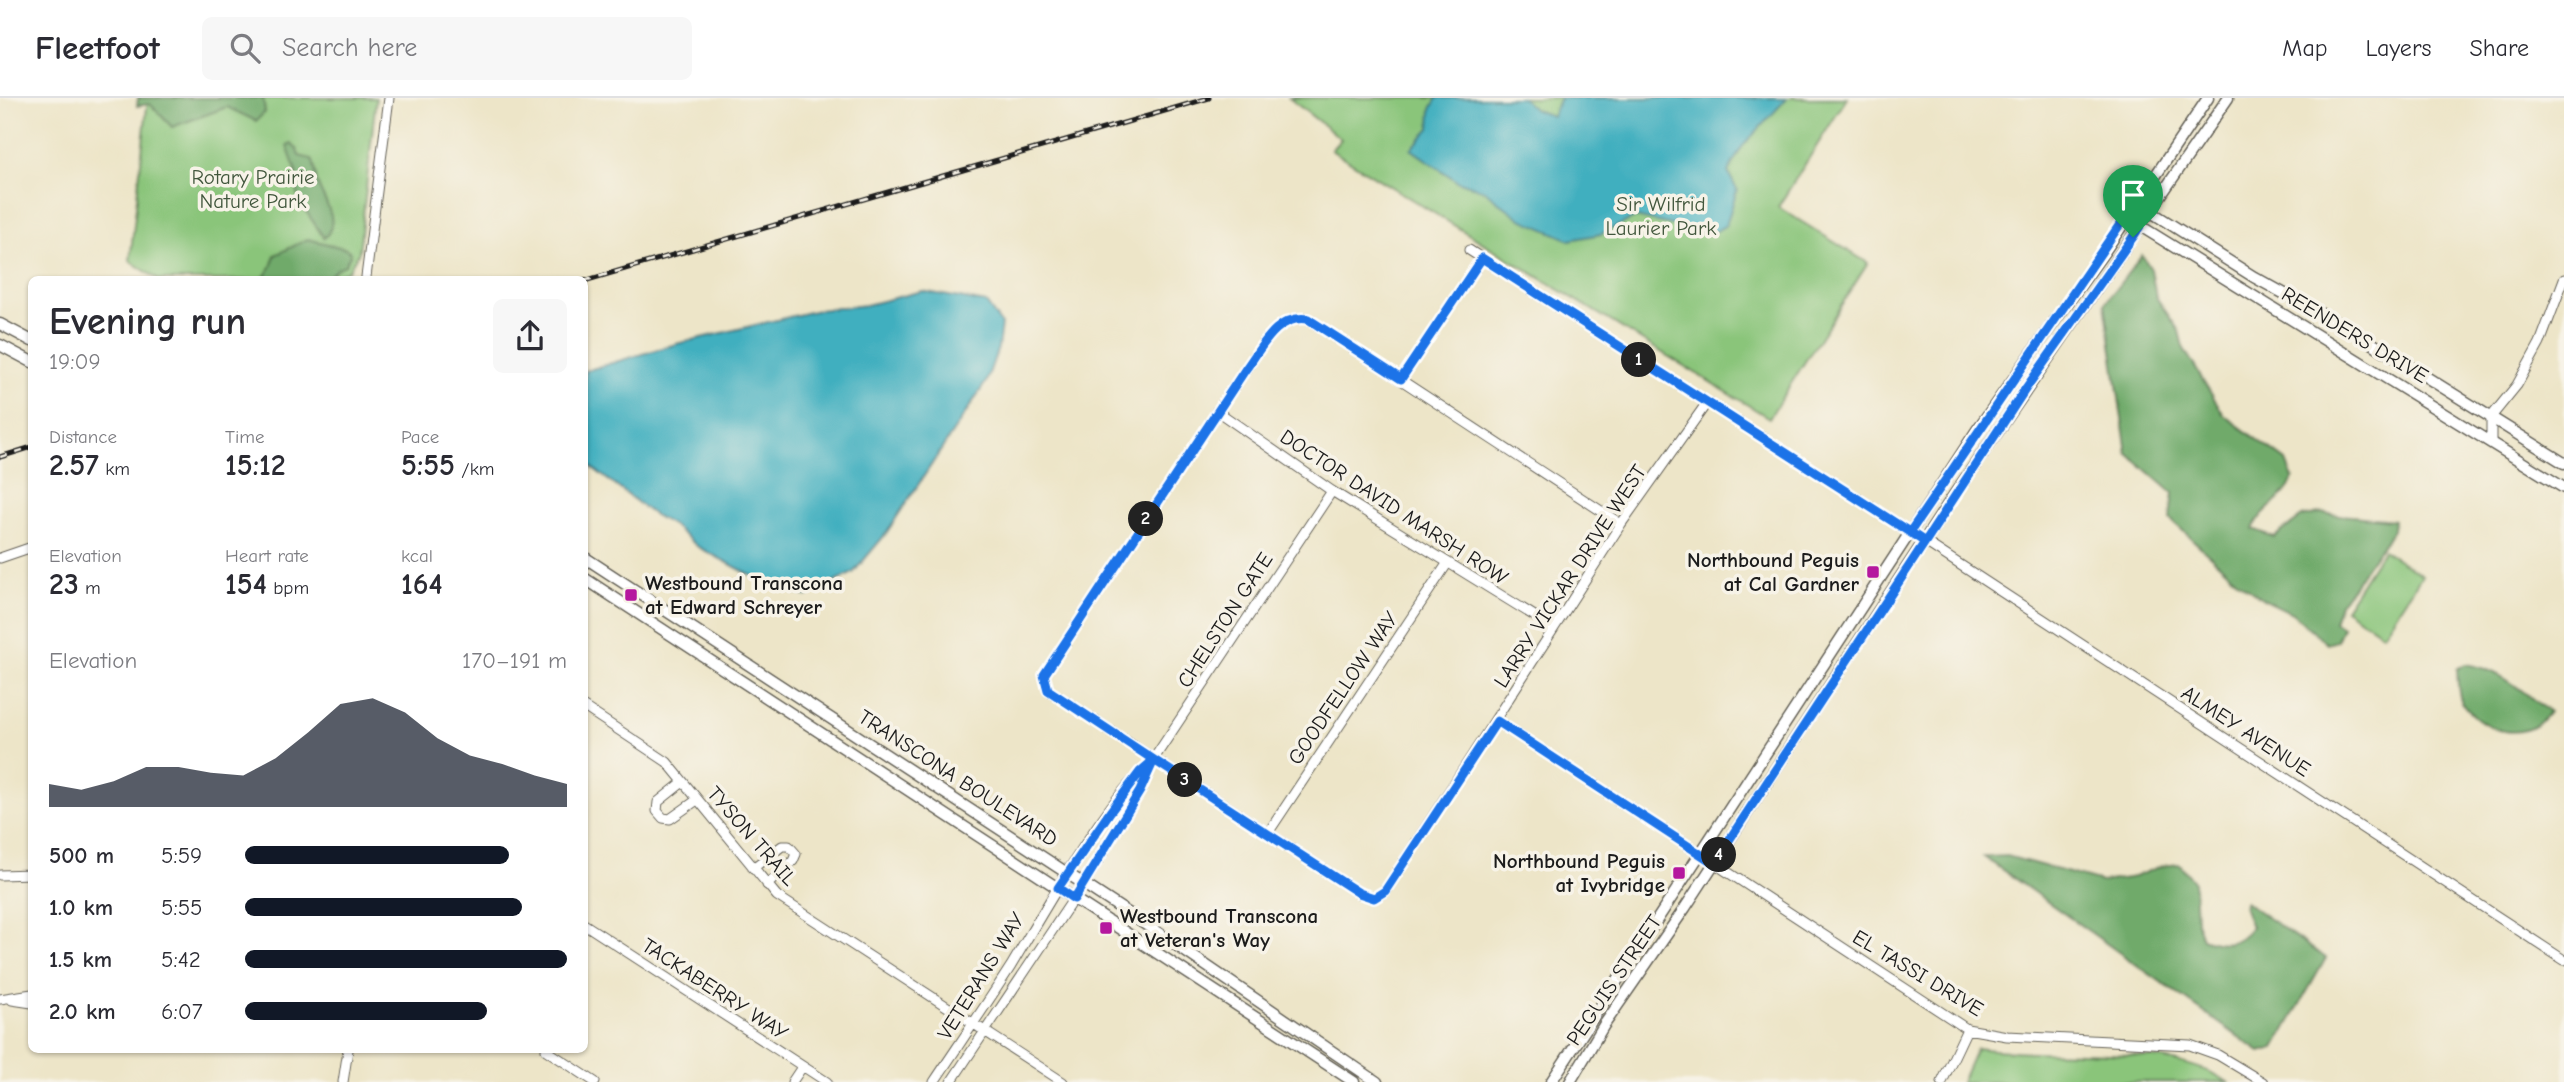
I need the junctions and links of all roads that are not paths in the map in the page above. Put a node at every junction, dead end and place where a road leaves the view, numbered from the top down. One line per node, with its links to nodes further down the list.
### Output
1 (389, 98): 10 (street)
2 (2208, 98): 4 (street, PEGUIS STREET)
3 (2228, 98): 5 (street, PEGUIS STREET)
4 (2138, 203): 5 (street, REENDERS DRIVE); 6 (street, PEGUIS STREET)
5 (2151, 213): 7 (street, PEGUIS STREET); 19 (street, REENDERS DRIVE)
6 (2125, 217): 7 (street, REENDERS DRIVE); 25 (street, PEGUIS STREET)
7 (2140, 226): 20 (street, REENDERS DRIVE); 26 (street, PEGUIS STREET)
8 (1469, 250): 9 (street, ALMEY AVENUE)
9 (1482, 258): 16 (street); 17 (street, ALMEY AVENUE)
10 (366, 276)
11 (2564, 279): 19 (street)
12 (0, 324): 13 (street)
13 (28, 339)
14 (0, 345): 15 (street)
15 (28, 360)
16 (1401, 379): 18 (street, LARRY VICKAR DRIVE WEST); 24 (street)
17 (1706, 404): 24 (street, LARRY VICKAR DRIVE WEST); 25 (street, ALMEY AVENUE)
18 (1217, 411): 23 (street, DOCTOR DAVID MARSH ROW); 35 (street, LARRY VICKAR DRIVE WEST)
19 (2491, 418): 20 (street); 21 (street, REENDERS DRIVE)
20 (2491, 441): 22 (street, REENDERS DRIVE)
21 (2564, 464)
22 (2564, 488)
23 (1332, 491): 30 (street, DOCTOR DAVID MARSH ROW); 35 (street, CHELSTON GATE)
24 (1621, 524): 32 (street, LARRY VICKAR DRIVE WEST)
25 (1910, 532): 26 (street, ALMEY AVENUE); 40 (street, PEGUIS STREET)
26 (1925, 542): 41 (street, PEGUIS STREET); 51 (street, ALMEY AVENUE)
27 (28, 548): 28 (street)
28 (0, 558)
29 (588, 560): 43 (street, TRANSCONA BOULEVARD)
30 (1447, 564): 32 (street, DOCTOR DAVID MARSH ROW); 39 (street, GOODFELLOW WAY)
31 (588, 581): 48 (street, TRANSCONA BOULEVARD)
32 (1554, 628): 34 (street, LARRY VICKAR DRIVE WEST)
33 (588, 710): 37 (street, TYSON TRAIL)
34 (1497, 721): 39 (street, LARRY VICKAR DRIVE WEST); 40 (street, EL TASSI DRIVE)
35 (1154, 760): 36 (street, CHELSTON GATE); 39 (street, LARRY VICKAR DRIVE WEST)
36 (1147, 769): 43 (street, CHELSTON GATE); 46 (street, CHELSTON GATE)
37 (683, 782): 38 (street, TYSON TRAIL); 38 (street)
38 (697, 800): 42 (street, TYSON TRAIL)
39 (1268, 833)
40 (1698, 853): 41 (street, EL TASSI DRIVE); 69 (street, PEGUIS STREET)
41 (1714, 863): 55 (street, EL TASSI DRIVE); 70 (street, PEGUIS STREET)
42 (753, 868): 47 (street, TYSON TRAIL); 47 (street)
43 (1068, 873): 46 (street, TRANSCONA BOULEVARD); 48 (street, CHELSTON GATE)
44 (28, 874): 45 (street)
45 (0, 875)
46 (1084, 884): 49 (street, CHELSTON GATE); 68 (street, TRANSCONA BOULEVARD)
47 (767, 885): 54 (street, TYSON TRAIL)
48 (1058, 888): 49 (street, TRANSCONA BOULEVARD); 54 (street, VETERANS WAY)
49 (1074, 899): 56 (street, VETERANS WAY); 67 (street, TRANSCONA BOULEVARD)
50 (588, 927): 59 (street, TACKABERRY WAY)
51 (2564, 960)
52 (28, 995): 53 (street)
53 (28, 1002)
54 (973, 1022): 56 (street, TYSON TRAIL); 64 (street, VETERANS WAY)
55 (1967, 1029): 71 (street); 72 (street, EL TASSI DRIVE)
56 (985, 1030): 65 (street, VETERANS WAY); 66 (street, TYSON TRAIL)
57 (348, 1053): 60 (street)
58 (551, 1053): 61 (street)
59 (802, 1067): 62 (street); 63 (street, TACKABERRY WAY)
60 (343, 1082)
61 (595, 1082)
62 (792, 1082)
63 (827, 1082)
64 (934, 1082)
65 (951, 1082)
66 (1063, 1082)
67 (1354, 1082)
68 (1377, 1082)
69 (1551, 1082)
70 (1570, 1082)
71 (1942, 1082)
72 (2263, 1082)

